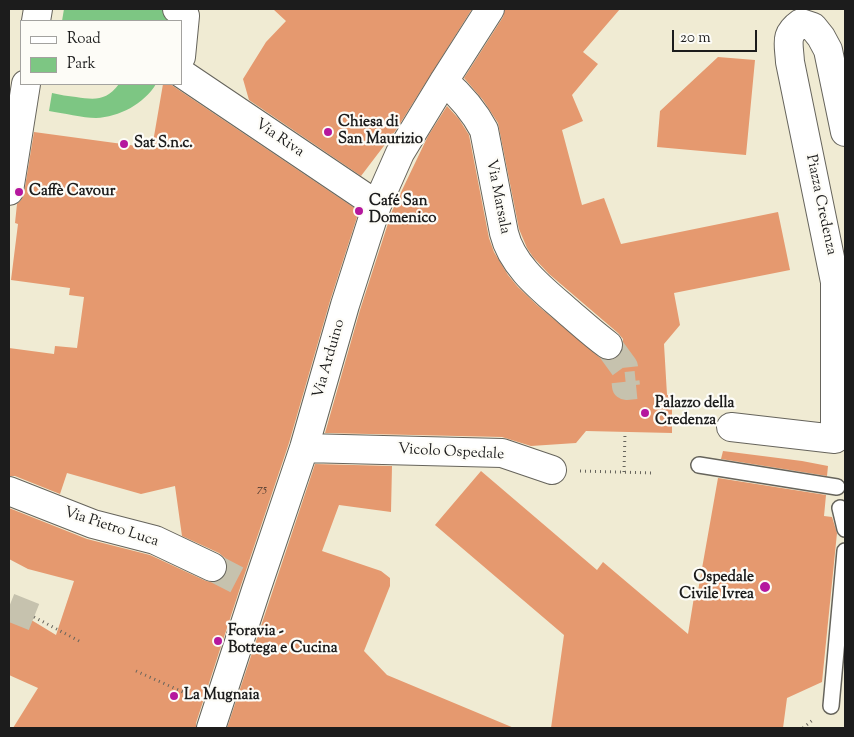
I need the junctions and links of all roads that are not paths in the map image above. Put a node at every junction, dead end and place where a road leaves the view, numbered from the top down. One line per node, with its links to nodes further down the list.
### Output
1 (176, 9): 3 (street)
2 (490, 9): 5 (street, Via Arduino)
3 (182, 47)
4 (182, 74): 9 (street, Via Riva)
5 (444, 81): 9 (street, Via Arduino); 10 (street, Via Marsala)
6 (26, 85): 8 (street)
7 (845, 132): 11 (street, Piazza Credenza)
8 (9, 192)
9 (377, 205): 12 (street, Via Arduino)
10 (608, 346)
11 (731, 428)
12 (304, 448): 14 (street, Vicolo Ospedale); 22 (street, Via Arduino)
13 (699, 465): 15 (lane)
14 (552, 470)
15 (837, 487)
16 (9, 491): 20 (street, Via Pietro Luca)
17 (840, 508): 18 (lane)
18 (845, 529)
19 (845, 551): 21 (lane)
20 (212, 567)
21 (830, 706)
22 (211, 728)

